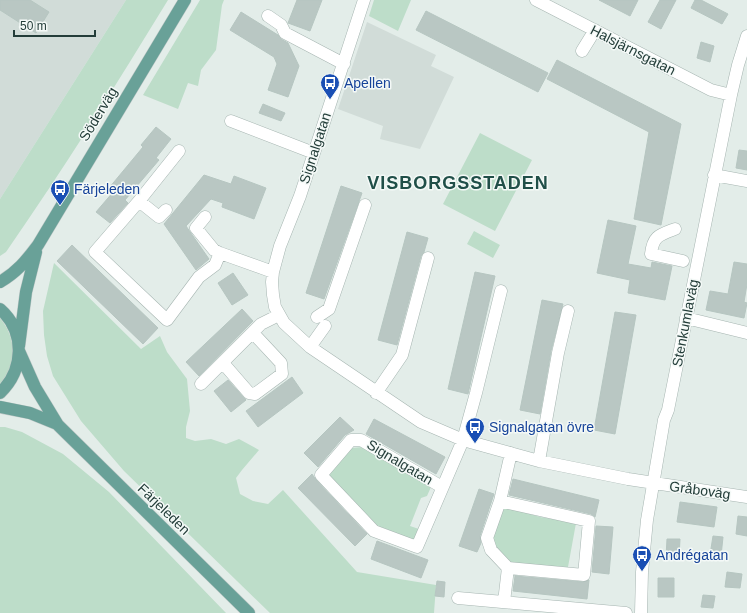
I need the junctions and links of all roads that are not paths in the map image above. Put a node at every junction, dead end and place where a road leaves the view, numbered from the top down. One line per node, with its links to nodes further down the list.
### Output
1 (185, 0): 21 (main road, Söderväg)
2 (364, 0): 8 (street, Signalgatan)
3 (536, 0): 5 (street, Halsjärnsgatan)
4 (268, 16): 8 (street)
5 (595, 30): 7 (street); 10 (street, Halsjärnsgatan)
6 (747, 36): 9 (street, Stenkumlaväg)
7 (582, 51)
8 (344, 64): 13 (street, Signalgatan)
9 (742, 66): 10 (street, Stenkumlaväg)
10 (731, 95): 14 (street, Stenkumlaväg)
11 (231, 121): 13 (street)
12 (179, 151): 16 (street)
13 (314, 153): 25 (street, Signalgatan)
14 (714, 175): 15 (street); 31 (street, Stenkumlaväg)
15 (747, 181)
16 (139, 201): 18 (street); 22 (street)
17 (365, 205): 34 (street)
18 (166, 210)
19 (205, 217): 22 (street)
20 (675, 229): 24 (street)
21 (38, 245): 26 (main road, Söderväg); 35 (main road, Söderväg)
22 (220, 253): 25 (street)
23 (428, 258): 39 (street)
24 (683, 261)
25 (273, 272): 30 (street, Signalgatan)
26 (0, 282)
27 (501, 291): 42 (street, Signalgatan)
28 (0, 309): 35 (main road, Färjeleden)
29 (568, 311): 44 (street)
30 (279, 315): 32 (street); 34 (street, Signalgatan)
31 (686, 318): 33 (street); 45 (street, Stenkumlaväg)
32 (253, 333): 36 (street); 36 (street)
33 (747, 333)
34 (310, 347): 39 (street, Signalgatan)
35 (19, 348): 38 (main road, Söderväg); 41 (main road, Färjeleden)
36 (223, 363): 37 (street)
37 (201, 384)
38 (0, 393)
39 (376, 393): 42 (street, Signalgatan)
40 (0, 406): 41 (main road, Färjeleden)
41 (58, 425): 52 (main road, Färjeleden)
42 (462, 440): 43 (street, Signalgatan); 46 (street, Signalgatan)
43 (511, 453): 44 (street, Signalgatan); 48 (street)
44 (539, 461): 45 (street, Signalgatan)
45 (653, 484): 47 (street, Gråboväg); 54 (street, Stenkumlaväg)
46 (442, 487): 46 (street, Signalgatan)
47 (747, 497)
48 (500, 501): 49 (street); 49 (street)
49 (508, 568): 51 (street)
50 (458, 598): 51 (street)
51 (504, 602): 53 (street)
52 (249, 613)
53 (626, 613)
54 (641, 613)

